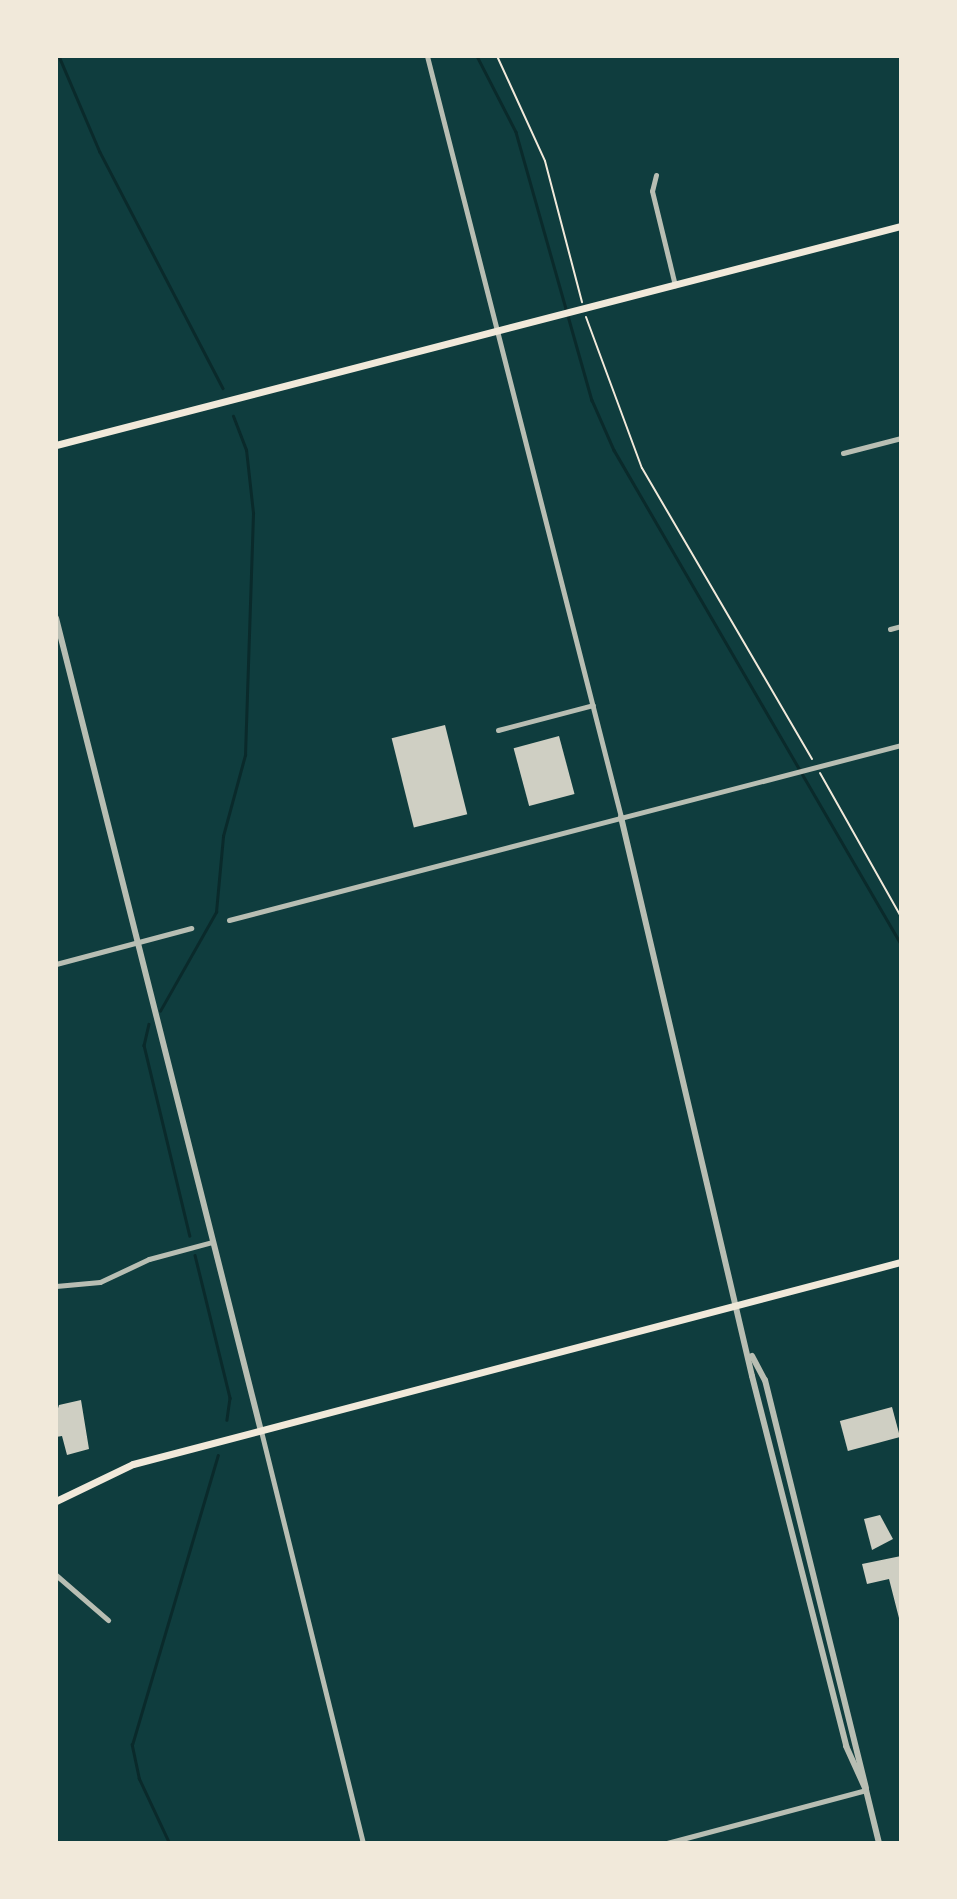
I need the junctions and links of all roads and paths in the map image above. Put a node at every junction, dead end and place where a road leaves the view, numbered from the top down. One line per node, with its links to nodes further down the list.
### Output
1 (427, 56): 5 (street)
2 (656, 175): 4 (street)
3 (901, 226): 4 (main road)
4 (675, 285): 5 (main road)
5 (498, 331): 7 (main road); 13 (street)
6 (901, 438): 8 (street)
7 (56, 445)
8 (843, 453)
9 (685, 544): 16 (path)
10 (56, 618): 21 (street)
11 (901, 626): 12 (street)
12 (890, 629)
13 (593, 705): 14 (street); 17 (street)
14 (498, 730)
15 (901, 745): 16 (street)
16 (814, 767): 17 (street); 18 (path)
17 (621, 817): 19 (street); 26 (street)
18 (901, 917)
19 (229, 920)
20 (191, 928): 21 (street)
21 (137, 942): 22 (street); 23 (street)
22 (56, 964)
23 (212, 1242): 25 (street); 28 (street)
24 (901, 1262): 26 (main road)
25 (56, 1286)
26 (739, 1305): 27 (street); 28 (main road)
27 (752, 1355): 32 (street); 32 (street)
28 (261, 1431): 29 (main road); 33 (street)
29 (56, 1501)
30 (56, 1575): 31 (street)
31 (108, 1620)
32 (866, 1790): 34 (street); 35 (street)
33 (363, 1843)
34 (667, 1843)
35 (879, 1843)

